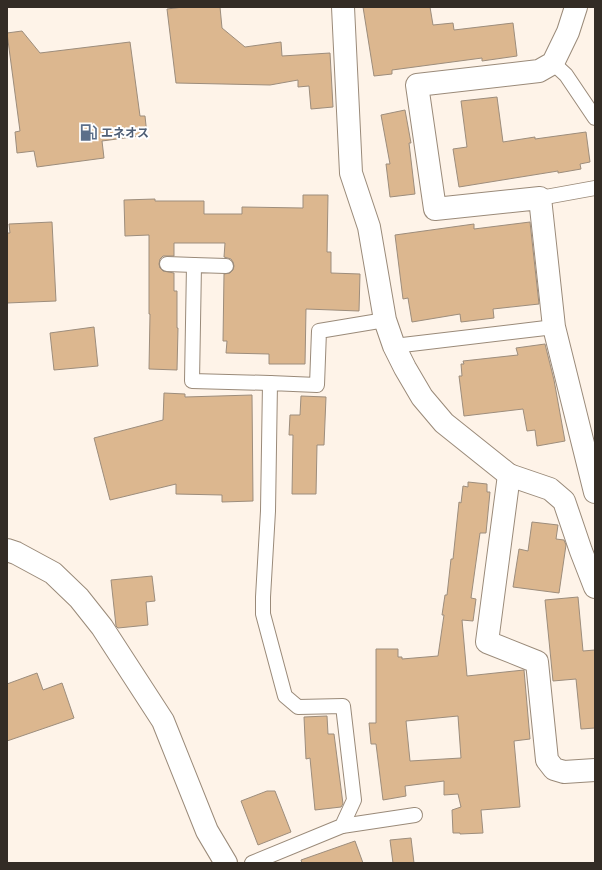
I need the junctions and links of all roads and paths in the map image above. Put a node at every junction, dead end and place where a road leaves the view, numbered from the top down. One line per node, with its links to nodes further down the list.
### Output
1 (343, 7): 10 (street)
2 (576, 7): 3 (street)
3 (553, 63): 4 (lane); 6 (street)
4 (595, 118)
5 (595, 188): 6 (lane)
6 (540, 198): 11 (street)
7 (166, 264): 8 (lane)
8 (194, 265): 9 (lane); 13 (lane)
9 (226, 266)
10 (385, 320): 12 (street); 13 (lane)
11 (554, 327): 12 (lane); 15 (street)
12 (394, 346): 14 (street)
13 (270, 383): 20 (lane)
14 (508, 475): 17 (street); 18 (street)
15 (595, 492)
16 (7, 550): 21 (street)
17 (595, 587)
18 (595, 770)
19 (414, 815): 20 (lane)
20 (342, 826): 22 (lane)
21 (226, 863)
22 (252, 863)

